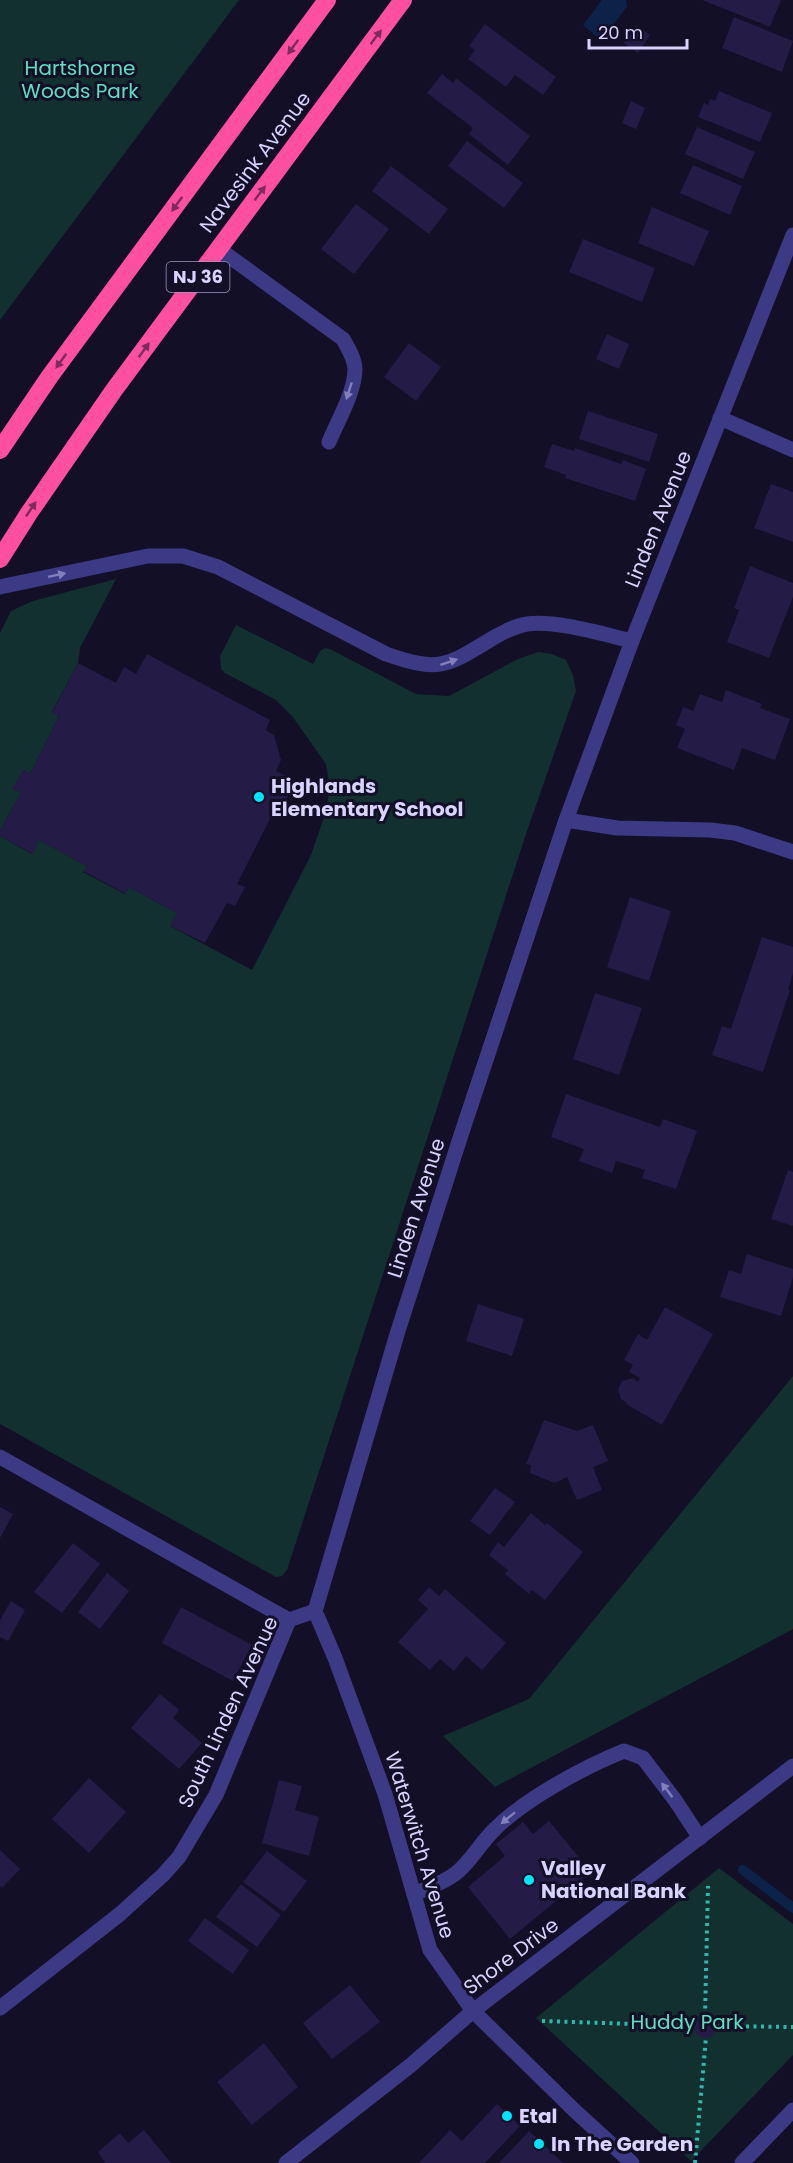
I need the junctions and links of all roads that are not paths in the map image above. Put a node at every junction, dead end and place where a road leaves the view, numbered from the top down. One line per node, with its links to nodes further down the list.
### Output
1 (327, 0): 7 (highway, Navesink Avenue / NJ 36, one-way to 7)
2 (403, 0): 4 (highway, Navesink Avenue / NJ 36, one-way to 2)
3 (793, 235): 5 (street, Linden Avenue)
4 (219, 249): 6 (street, one-way to 6); 9 (highway, Navesink Avenue / NJ 36, one-way to 4)
5 (720, 418): 8 (street); 11 (street, Linden Avenue)
6 (329, 442)
7 (0, 450)
8 (793, 450)
9 (0, 559)
10 (0, 587): 11 (street, one-way to 11)
11 (632, 640): 12 (street, Linden Avenue)
12 (566, 820): 13 (street); 15 (street, Linden Avenue)
13 (793, 852)
14 (0, 1457): 16 (street)
15 (315, 1611): 16 (street, South Linden Avenue); 19 (street, Waterwitch Avenue)
16 (289, 1620): 20 (street, South Linden Avenue)
17 (793, 1766): 18 (street, Shore Drive)
18 (700, 1838): 19 (street, one-way to 19); 21 (street, Shore Drive)
19 (414, 1894): 21 (street, Waterwitch Avenue)
20 (0, 2008)
21 (472, 2012): 23 (street, Shore Drive); 24 (street, Waterwitch Avenue)
22 (793, 2110): 25 (street)
23 (286, 2163)
24 (632, 2163)
25 (742, 2163)

